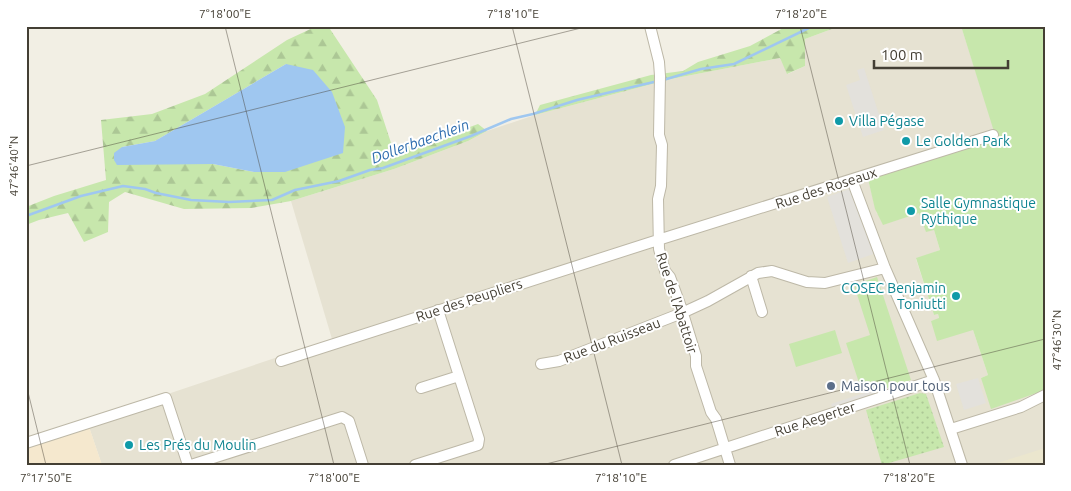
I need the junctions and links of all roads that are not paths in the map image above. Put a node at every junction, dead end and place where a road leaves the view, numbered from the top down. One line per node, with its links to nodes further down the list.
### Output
1 (650, 26): 4 (street, Rue de l'Abattoir)
2 (993, 135): 3 (street, Rue des Roseaux)
3 (852, 180): 4 (street, Rue des Roseaux); 5 (street)
4 (658, 240): 7 (street, Rue des Peupliers); 8 (street, Rue de l'Abattoir)
5 (885, 268): 6 (street, Rue du Ruisseau); 13 (street)
6 (751, 276): 8 (street, Rue du Ruisseau); 9 (street)
7 (438, 310): 10 (street, Rue des Peupliers); 12 (street)
8 (682, 312): 11 (street, Rue du Ruisseau); 18 (street, Rue de l'Abattoir)
9 (762, 312)
10 (281, 361)
11 (541, 364)
12 (459, 376): 14 (street); 21 (street)
13 (934, 380): 16 (street); 18 (street, Rue Aegerter)
14 (421, 388)
15 (1045, 395): 16 (street)
16 (951, 429): 24 (street)
17 (26, 444): 19 (street)
18 (725, 449): 22 (street, Rue Aegerter); 23 (street, Rue de l'Abattoir)
19 (190, 465): 20 (street)
20 (363, 465)
21 (415, 465)
22 (674, 465)
23 (730, 465)
24 (962, 465)

